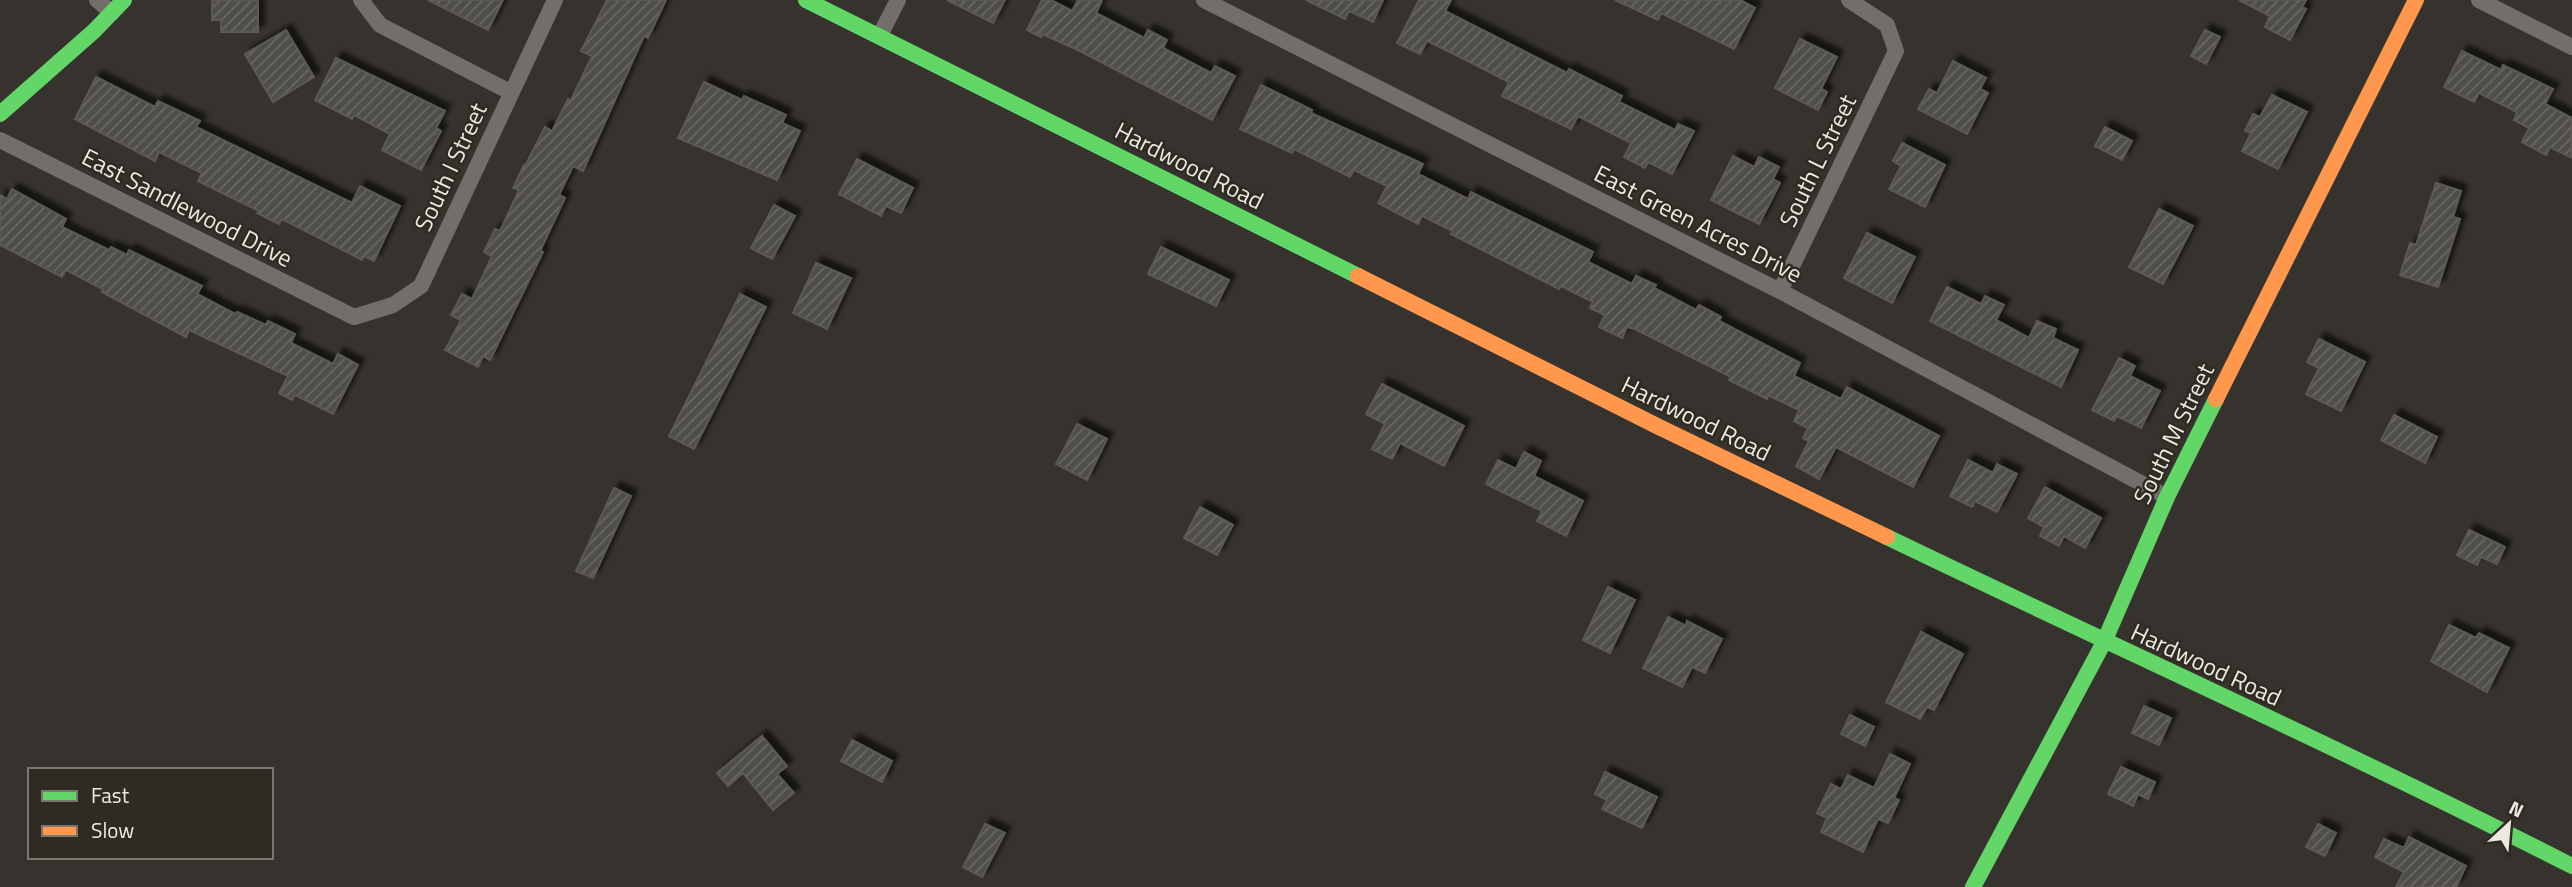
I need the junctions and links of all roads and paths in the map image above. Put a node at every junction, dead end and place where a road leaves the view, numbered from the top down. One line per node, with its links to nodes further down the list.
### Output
1 (97, 0): 11 (street)
2 (124, 0): 11 (street)
3 (361, 0): 14 (street)
4 (555, 0): 14 (street, South I Street)
5 (806, 0): 12 (street, Hardwood Road)
6 (898, 0): 12 (street)
7 (1204, 0): 17 (street, East Green Acres Drive)
8 (1849, 0): 17 (street, South L Street)
9 (2416, 0): 19 (street, South M Street)
10 (2479, 0): 13 (street)
11 (112, 13): 15 (street)
12 (880, 35): 20 (street, Hardwood Road)
13 (2572, 47)
14 (510, 92): 18 (street, South I Street)
15 (0, 114)
16 (0, 140): 18 (street, East Sandlewood Drive)
17 (1780, 291): 19 (street, East Green Acres Drive)
18 (354, 317)
19 (2167, 497): 20 (street, South M Street)
20 (2104, 642): 21 (street, Hardwood Road); 22 (street, South M Street)
21 (2572, 866)
22 (1973, 887)

